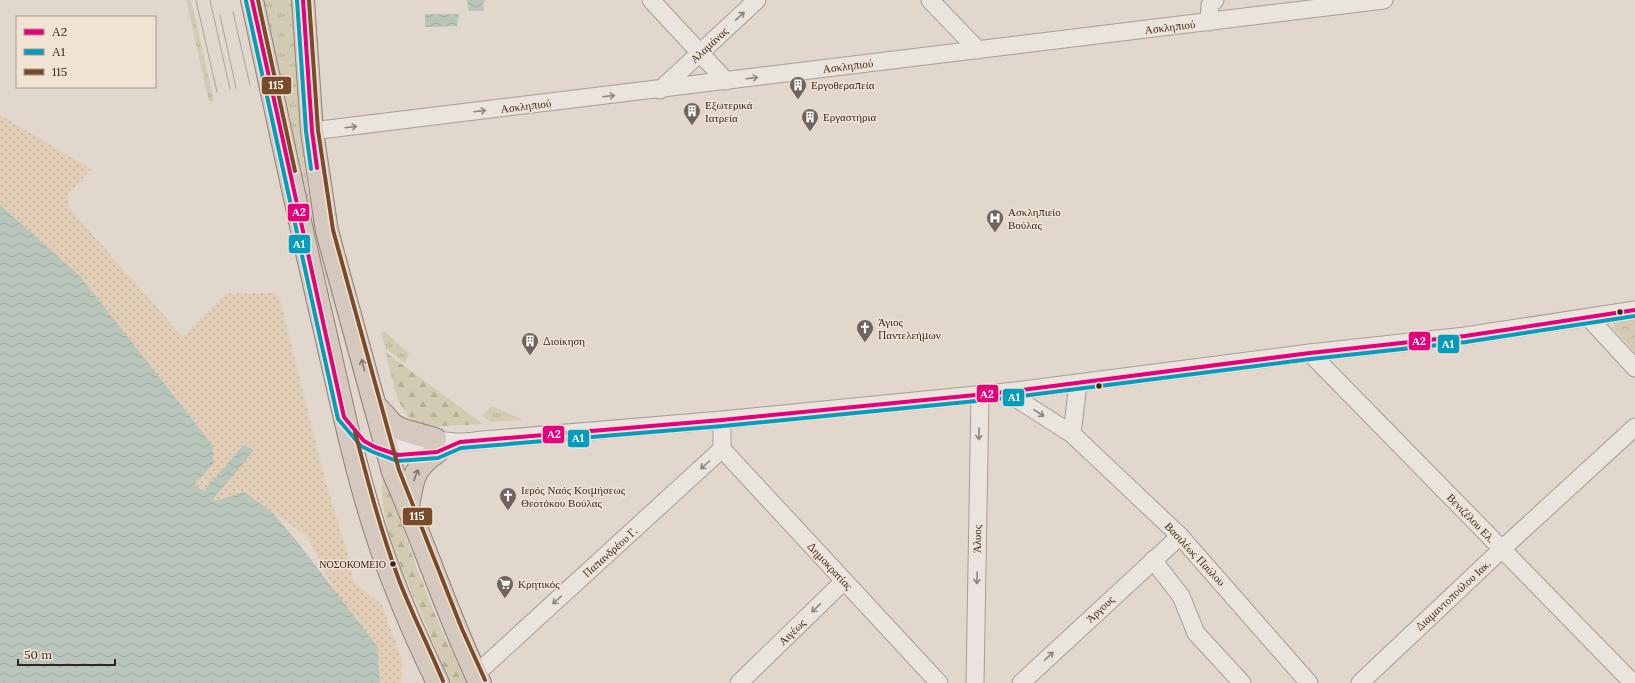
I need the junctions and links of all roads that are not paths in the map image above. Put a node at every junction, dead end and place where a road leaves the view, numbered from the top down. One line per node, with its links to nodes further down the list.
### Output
1 (252, 0): 21 (highway)
2 (303, 0): 12 (highway)
3 (651, 0): 9 (street)
4 (757, 0): 9 (street, Αλαμάνας, one-way to 4)
5 (930, 0): 8 (street)
6 (1384, 0): 7 (street, Ασκληπιού)
7 (1210, 7): 8 (street, Ασκληπιού)
8 (978, 50): 10 (street, Ασκληπιού, one-way to 8)
9 (700, 53): 10 (street); 11 (street, Αλαμάνας)
10 (726, 82): 11 (street, Ασκληπιού)
11 (660, 90): 12 (street, Ασκληπιού, one-way to 11)
12 (312, 131): 20 (highway, one-way to 12)
13 (1635, 310): 14 (street)
14 (1589, 318): 15 (street); 16 (street)
15 (1310, 354): 17 (street); 31 (street, Βενιζέλου Ελ.)
16 (1635, 368)
17 (1078, 384): 18 (street); 24 (street)
18 (1006, 392): 19 (street); 24 (street, Βασιλέως Παύλου, one-way to 24)
19 (980, 395): 22 (street); 38 (street, Άλυος, one-way to 38)
20 (373, 403): 25 (highway); 27 (highway)
21 (344, 417): 27 (highway); 28 (highway)
22 (722, 420): 25 (street); 26 (street)
23 (1635, 427): 31 (street, Διαμαντοπούλου Ιακ.)
24 (1072, 434): 30 (street, Βασιλέως Παύλου)
25 (436, 445): 27 (street); 29 (highway, one-way to 25)
26 (722, 449): 33 (street, Δημοκρατίας); 34 (street, Παπανδρέου Γ., one-way to 34)
27 (387, 452): 28 (highway); 29 (highway)
28 (367, 503): 35 (highway)
29 (410, 511): 34 (highway)
30 (1180, 536): 32 (street, Άργους); 41 (street, Βασιλέως Παύλου)
31 (1502, 549): 42 (street, Διαμαντοπούλου Ιακ.); 43 (street, Βενιζέλου Ελ.)
32 (1153, 560): 39 (street, Άργους, one-way to 32); 40 (street)
33 (844, 581): 36 (street, Αιγέως, one-way to 36); 37 (street, Δημοκρατίας)
34 (478, 678)
35 (438, 683)
36 (739, 683)
37 (939, 683)
38 (975, 683)
39 (1021, 683)
40 (1242, 683)
41 (1309, 683)
42 (1360, 683)
43 (1633, 683)

